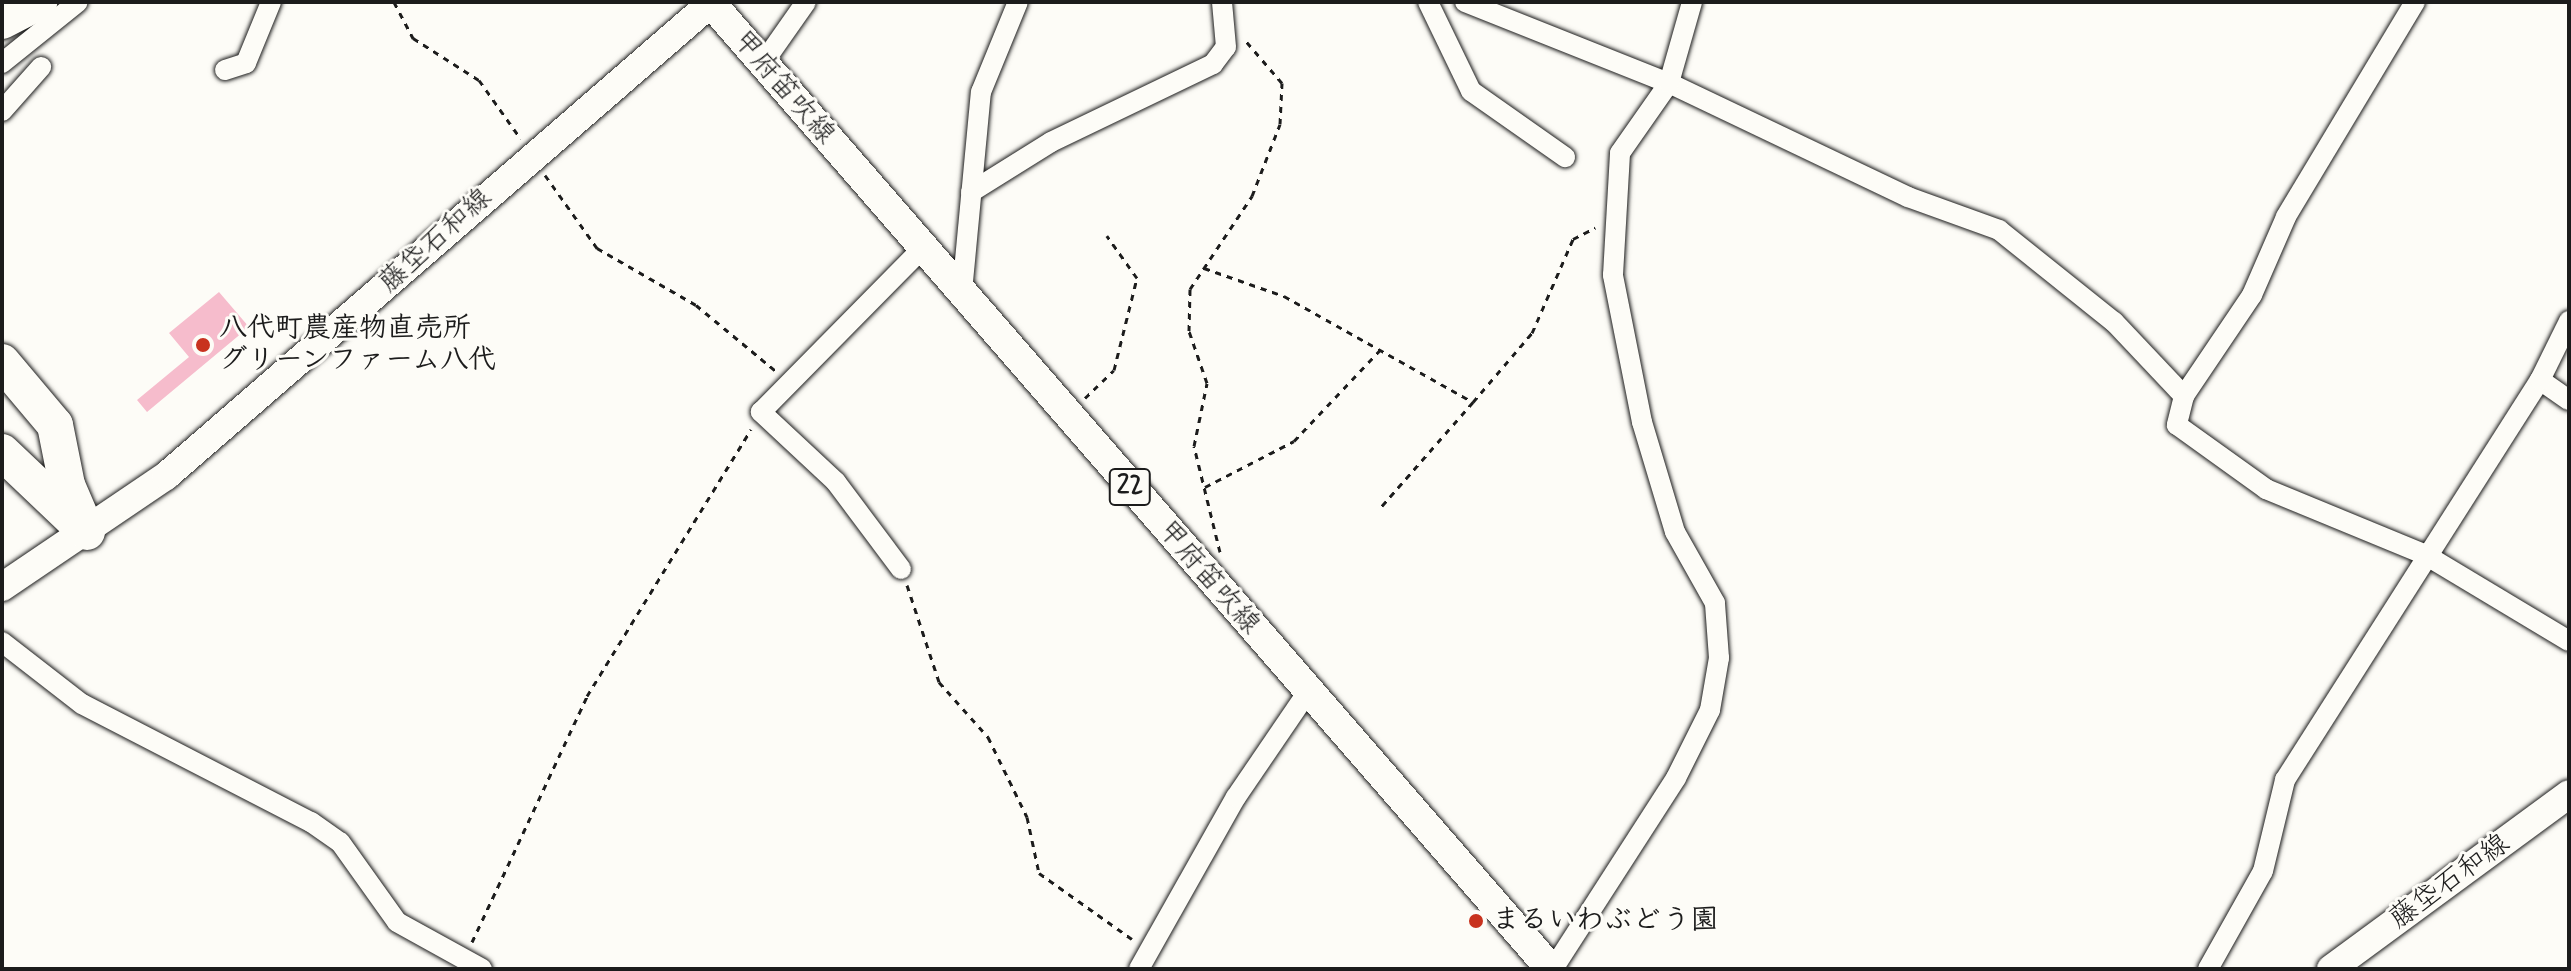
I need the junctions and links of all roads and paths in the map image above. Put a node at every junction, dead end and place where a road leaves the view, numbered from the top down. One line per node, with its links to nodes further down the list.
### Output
1 (39, 2): 13 (highway)
2 (78, 2): 14 (street)
3 (271, 2): 17 (street)
4 (394, 2): 20 (path)
5 (806, 2): 15 (street)
6 (1018, 2): 22 (street)
7 (1428, 2): 21 (street)
8 (1465, 2): 18 (street)
9 (1692, 2): 18 (street)
10 (2415, 2): 33 (street)
11 (710, 3): 15 (main road, 甲府笛吹線 / 22); 20 (main road, 藤垈石和線)
12 (1225, 10): 22 (street); 26 (path)
13 (2, 21)
14 (2, 63)
15 (761, 66): 25 (main road, 甲府笛吹線 / 22)
16 (41, 67): 19 (street)
17 (225, 70)
18 (1669, 83): 23 (street); 33 (street)
19 (2, 111)
20 (531, 155): 32 (path); 41 (main road, 藤垈石和線)
21 (1565, 157)
22 (971, 192): 27 (street)
23 (1616, 228): 35 (path); 54 (street)
24 (1107, 236): 37 (path)
25 (923, 248): 27 (main road, 甲府笛吹線 / 22); 32 (street)
26 (1204, 268): 29 (path); 39 (path)
27 (962, 292): 37 (main road, 甲府笛吹線 / 22)
28 (2569, 321): 31 (street)
29 (1382, 348): 35 (path); 39 (path)
30 (2, 362): 41 (highway)
31 (2540, 380): 34 (street); 42 (street)
32 (789, 382): 36 (street)
33 (2184, 396): 42 (street)
34 (2569, 400)
35 (1473, 402): 40 (path)
36 (761, 412): 43 (street); 51 (path)
37 (1067, 415): 45 (main road, 甲府笛吹線 / 22)
38 (2, 452): 41 (highway)
39 (1205, 487): 45 (path)
40 (1381, 507)
41 (87, 532): 44 (main road, 藤垈石和線)
42 (2424, 554): 46 (street); 55 (street)
43 (901, 569): 50 (path)
44 (2, 587)
45 (1219, 591): 48 (main road, 甲府笛吹線 / 22)
46 (2569, 641)
47 (2, 642): 51 (street)
48 (1307, 693): 50 (street); 54 (main road, 甲府笛吹線 / 22)
49 (2569, 794): 56 (main road, 藤垈石和線)
50 (1149, 949): 53 (street)
51 (466, 954): 52 (street)
52 (482, 969)
53 (1139, 969)
54 (1552, 969)
55 (2208, 969)
56 (2331, 969)

